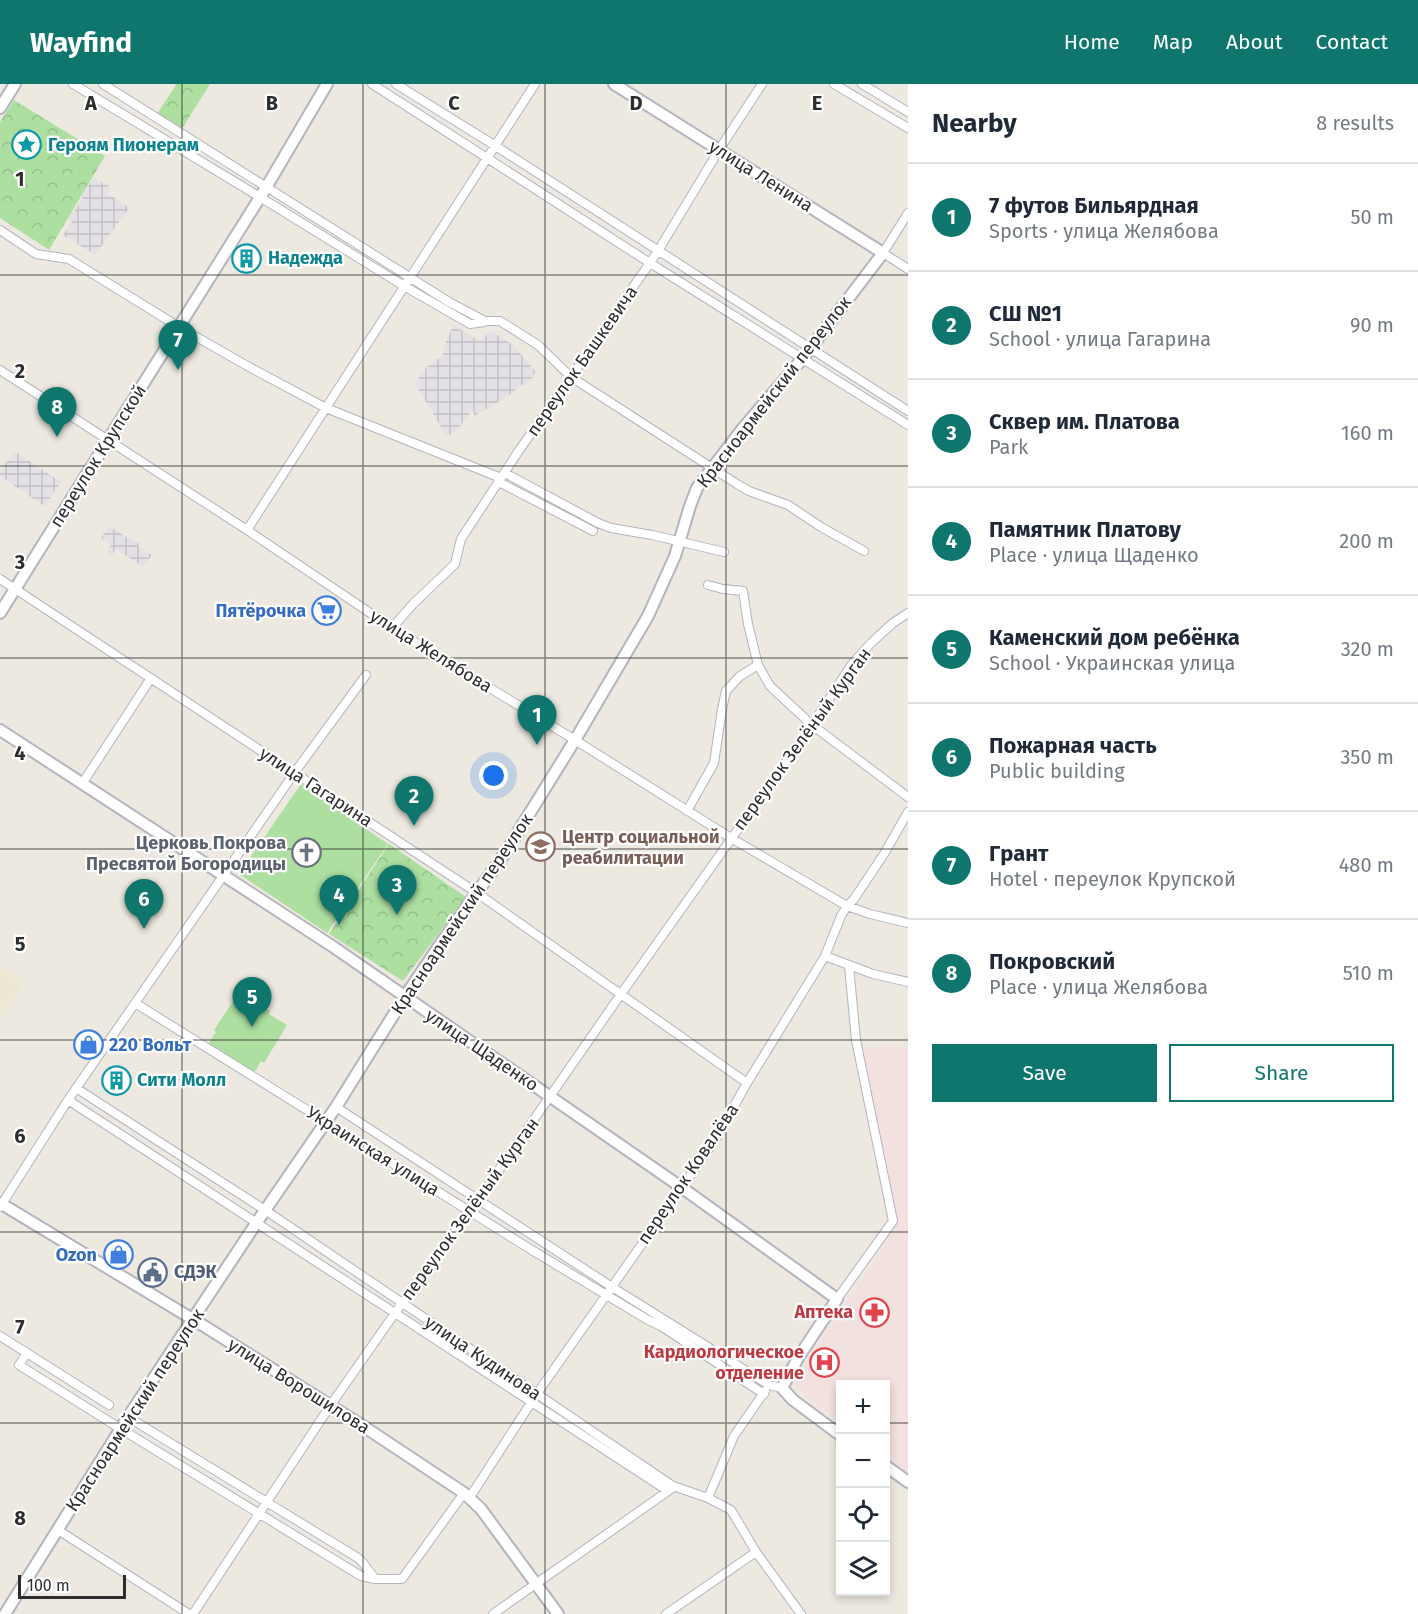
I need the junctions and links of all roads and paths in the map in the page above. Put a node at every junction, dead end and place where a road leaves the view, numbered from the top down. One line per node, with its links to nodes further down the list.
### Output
1 (15, 84): 12 (street)
2 (73, 84): 19 (street)
3 (103, 84): 18 (street)
4 (327, 84): 18 (street, переулок Крупской)
5 (372, 84): 17 (street)
6 (396, 84): 15 (street)
7 (535, 84): 15 (street)
8 (614, 84): 16 (street, улица Ленина)
9 (762, 84): 16 (street, переулок Башкевича)
10 (834, 84): 14 (street)
11 (862, 84): 13 (street)
12 (0, 108)
13 (908, 112)
14 (908, 128)
15 (494, 145): 17 (street); 22 (street)
16 (719, 150): 22 (street, переулок Башкевича); 23 (street, улица Ленина)
17 (487, 157): 24 (street); 26 (street)
18 (267, 186): 19 (street, переулок Крупской); 26 (street)
19 (260, 197): 27 (street); 29 (street, переулок Крупской)
20 (908, 213): 23 (street, Красноармейский переулок)
21 (0, 230): 29 (street)
22 (658, 251): 24 (street, переулок Башкевича); 30 (street)
23 (883, 253): 25 (street, улица Ленина); 30 (street, Красноармейский переулок)
24 (650, 263): 31 (street); 33 (street, переулок Башкевича)
25 (908, 269)
26 (410, 277): 27 (street); 28 (street)
27 (404, 286): 28 (street); 34 (street)
28 (485, 321): 33 (street)
29 (179, 327): 34 (street); 37 (street, переулок Крупской)
30 (810, 348): 31 (street, Красноармейский переулок); 35 (street)
31 (803, 358): 36 (street); 38 (street, Красноармейский переулок)
32 (0, 370): 37 (street, улица Желябова)
33 (571, 377): 38 (street); 39 (street, переулок Башкевича)
34 (326, 408): 39 (street); 40 (street)
35 (908, 411)
36 (908, 424)
37 (108, 440): 40 (street, улица Желябова); 47 (street, переулок Крупской)
38 (712, 467): 42 (street, Красноармейский переулок); 43 (street)
39 (502, 478): 41 (street); 42 (street); 50 (street, переулок Башкевича)
40 (247, 530): 50 (street, улица Желябова)
41 (593, 531)
42 (680, 541): 44 (street); 56 (street, Красноармейский переулок)
43 (864, 551)
44 (724, 552)
45 (0, 579): 47 (street, улица Гагарина)
46 (708, 585): 51 (street)
47 (15, 588): 48 (street, переулок Крупской); 53 (street, улица Гагарина)
48 (0, 613)
49 (908, 613): 54 (street, переулок Зелёный Курган)
50 (393, 628): 56 (street, улица Желябова)
51 (758, 665): 54 (street); 60 (street)
52 (366, 675): 57 (street)
53 (151, 678): 57 (street, улица Гагарина); 58 (street)
54 (812, 725): 59 (street); 62 (street, переулок Зелёный Курган)
55 (0, 730): 58 (street, улица Щаденко)
56 (575, 740): 60 (street, улица Желябова); 64 (street, Красноармейский переулок)
57 (295, 772): 63 (street); 64 (street, улица Гагарина)
58 (82, 784): 63 (street, улица Щаденко)
59 (908, 797)
60 (687, 811): 62 (street, улица Желябова)
61 (908, 812): 65 (street, переулок Ковалёва)
62 (731, 838): 65 (street, улица Желябова); 70 (street, переулок Зелёный Курган)
63 (224, 877): 71 (street, улица Щаденко); 72 (street)
64 (477, 893): 70 (street, улица Гагарина); 71 (street, Красноармейский переулок)
65 (847, 906): 66 (street, улица Желябова); 67 (street, переулок Ковалёва)
66 (908, 923)
67 (825, 956): 68 (street); 73 (street, переулок Ковалёва)
68 (849, 966): 69 (street); 87 (street)
69 (908, 982)
70 (621, 993): 73 (street, улица Гагарина); 75 (street, переулок Зелёный Курган)
71 (404, 998): 75 (street, улица Щаденко); 77 (street, Красноармейский переулок)
72 (135, 1003): 74 (street); 78 (street, Украинская улица)
73 (747, 1083): 79 (street, переулок Ковалёва)
74 (76, 1088): 76 (street); 82 (street, улица Кудинова)
75 (550, 1097): 79 (street, улица Щаденко); 80 (street, переулок Зелёный Курган)
76 (68, 1100): 81 (street); 84 (street, улица Кудинова)
77 (336, 1107): 78 (street, Красноармейский переулок); 80 (street, Украинская улица)
78 (326, 1122): 82 (street, Красноармейский переулок); 83 (street, Украинская улица)
79 (681, 1187): 85 (street, переулок Ковалёва); 87 (street, улица Щаденко)
80 (478, 1200): 83 (street, переулок Зелёный Курган); 85 (street, Украинская улица)
81 (1, 1205): 90 (street, улица Ворошилова)
82 (265, 1210): 84 (street, Красноармейский переулок); 88 (street, улица Кудинова)
83 (471, 1211): 86 (street, Украинская улица); 88 (street, переулок Зелёный Курган)
84 (257, 1222): 89 (street, улица Кудинова); 90 (street, Красноармейский переулок)
85 (612, 1287): 86 (street, переулок Ковалёва); 93 (street, Украинская улица)
86 (606, 1295): 95 (street, Украинская улица); 96 (street, переулок Ковалёва)
87 (837, 1299): 94 (street)
88 (402, 1303): 89 (street, переулок Зелёный Курган); 96 (street, улица Кудинова)
89 (395, 1313): 97 (street, улица Кудинова); 99 (street, переулок Зелёный Курган)
90 (193, 1319): 99 (street, улица Ворошилова); 100 (street, Красноармейский переулок)
91 (0, 1336): 92 (street)
92 (27, 1353): 98 (street); 101 (street)
93 (769, 1385): 94 (street, Украинская улица); 95 (street)
94 (782, 1388): 102 (street)
95 (764, 1394): 107 (street)
96 (536, 1395): 97 (street, переулок Ковалёва); 105 (street, улица Кудинова)
97 (532, 1403): 105 (street, улица Кудинова); 106 (street, переулок Ковалёва)
98 (109, 1405)
99 (330, 1406): 106 (street, улица Ворошилова); 108 (street, переулок Зелёный Курган)
100 (128, 1418): 101 (street, Красноармейский переулок); 108 (street)
101 (121, 1429): 109 (street); 110 (street, Красноармейский переулок)
102 (839, 1434)
103 (890, 1470): 104 (street)
104 (908, 1482)
105 (671, 1489): 107 (street, улица Кудинова); 113 (street)
106 (467, 1495): 112 (street, переулок Ковалёва); 113 (street, улица Ворошилова)
107 (708, 1498): 111 (street, улица Кудинова)
108 (268, 1502): 109 (street, переулок Зелёный Курган); 112 (street)
109 (260, 1514): 112 (street); 115 (street, переулок Зелёный Курган)
110 (58, 1530): 114 (street, Красноармейский переулок); 115 (street)
111 (756, 1552): 118 (street); 119 (street, улица Кудинова)
112 (375, 1579)
113 (536, 1583): 116 (street); 117 (street, улица Ворошилова)
114 (5, 1614)
115 (191, 1614)
116 (493, 1614)
117 (558, 1614)
118 (666, 1614)
119 (801, 1614)

